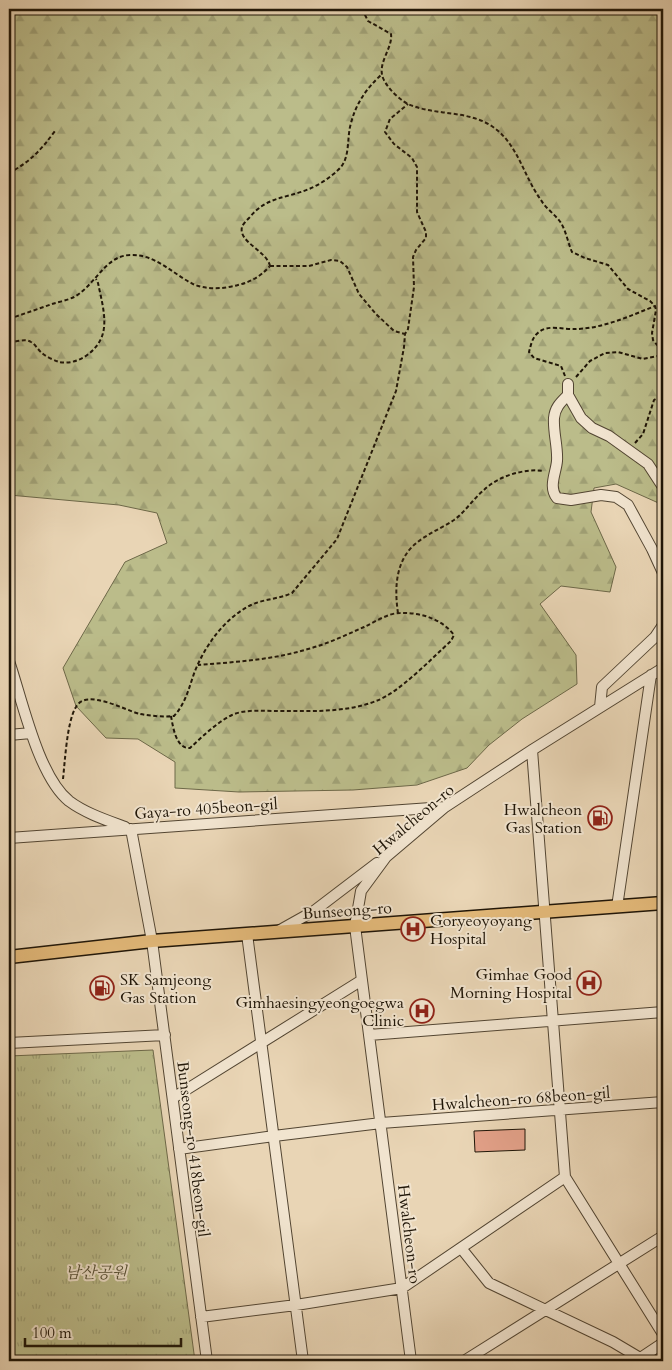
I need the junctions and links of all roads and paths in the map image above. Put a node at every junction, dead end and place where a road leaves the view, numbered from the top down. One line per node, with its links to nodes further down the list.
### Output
1 (362, 9): 2 (path)
2 (382, 75): 3 (path); 6 (path)
3 (408, 104): 8 (path); 10 (path)
4 (55, 131): 5 (path)
5 (9, 173)
6 (270, 266): 7 (path); 10 (path)
7 (96, 279): 9 (path); 11 (path)
8 (654, 306): 12 (path); 13 (path)
9 (9, 319)
10 (405, 334): 22 (path)
11 (9, 343)
12 (663, 353): 13 (path)
13 (568, 390): 15 (street); 16 (street)
14 (663, 395): 15 (path)
15 (629, 450): 17 (street)
16 (553, 474): 18 (street); 19 (path)
17 (663, 487)
18 (663, 573)
19 (398, 613): 22 (path); 26 (path)
20 (663, 626): 25 (street)
21 (9, 661): 27 (street, Gaya-ro 405beon-gil)
22 (198, 665): 26 (path)
23 (663, 668): 24 (street, Hwalcheon-ro)
24 (651, 675): 25 (street, Hwalcheon-ro); 36 (street)
25 (600, 707): 29 (street, Hwalcheon-ro)
26 (170, 716): 30 (path)
27 (31, 733): 28 (street); 30 (street, Gaya-ro 405beon-gil)
28 (9, 734)
29 (532, 750): 31 (street, Hwalcheon-ro); 37 (street)
30 (60, 792): 32 (street, Gaya-ro 405beon-gil)
31 (445, 807): 32 (street, Gaya-ro 405beon-gil); 34 (street, Hwalcheon-ro)
32 (131, 829): 33 (street); 41 (street)
33 (9, 838)
34 (386, 856): 38 (street, Hwalcheon-ro); 39 (street)
35 (663, 903): 36 (main road, Bunseong-ro)
36 (617, 907): 37 (main road, Bunseong-ro)
37 (543, 912): 38 (main road, Bunseong-ro); 45 (street)
38 (356, 926): 39 (main road, Bunseong-ro); 43 (street, Hwalcheon-ro)
39 (276, 932): 40 (main road, Bunseong-ro)
40 (247, 934): 41 (main road, Bunseong-ro); 48 (street)
41 (152, 941): 42 (main road, Bunseong-ro); 46 (street, Bunseong-ro 418beon-gil)
42 (9, 957)
43 (362, 980): 47 (street, Hwalcheon-ro); 48 (street)
44 (663, 1012): 45 (street)
45 (552, 1020): 47 (street); 52 (street)
46 (164, 1035): 49 (street); 50 (street, Bunseong-ro 418beon-gil)
47 (369, 1035): 53 (street, Hwalcheon-ro)
48 (262, 1042): 50 (street); 54 (street)
49 (9, 1043)
50 (173, 1098): 55 (street, Bunseong-ro 418beon-gil)
51 (663, 1102): 52 (street, Hwalcheon-ro 68beon-gil)
52 (559, 1110): 53 (street, Hwalcheon-ro 68beon-gil); 56 (street)
53 (381, 1123): 54 (street, Hwalcheon-ro 68beon-gil); 60 (street, Hwalcheon-ro)
54 (274, 1136): 55 (street, Hwalcheon-ro 68beon-gil); 61 (street)
55 (179, 1150): 63 (street, Bunseong-ro 418beon-gil)
56 (565, 1177): 58 (street); 59 (street)
57 (663, 1236): 59 (street)
58 (461, 1248): 60 (street); 62 (street)
59 (619, 1264): 62 (street); 64 (street)
60 (402, 1288): 61 (street); 69 (street, Hwalcheon-ro)
61 (296, 1305): 63 (street); 68 (street)
62 (545, 1311): 66 (street); 70 (street)
63 (201, 1317): 67 (street, Bunseong-ro 418beon-gil)
64 (663, 1334)
65 (663, 1343): 66 (street)
66 (637, 1360): 71 (street)
67 (207, 1361)
68 (303, 1361)
69 (411, 1361)
70 (464, 1361)
71 (658, 1361)

